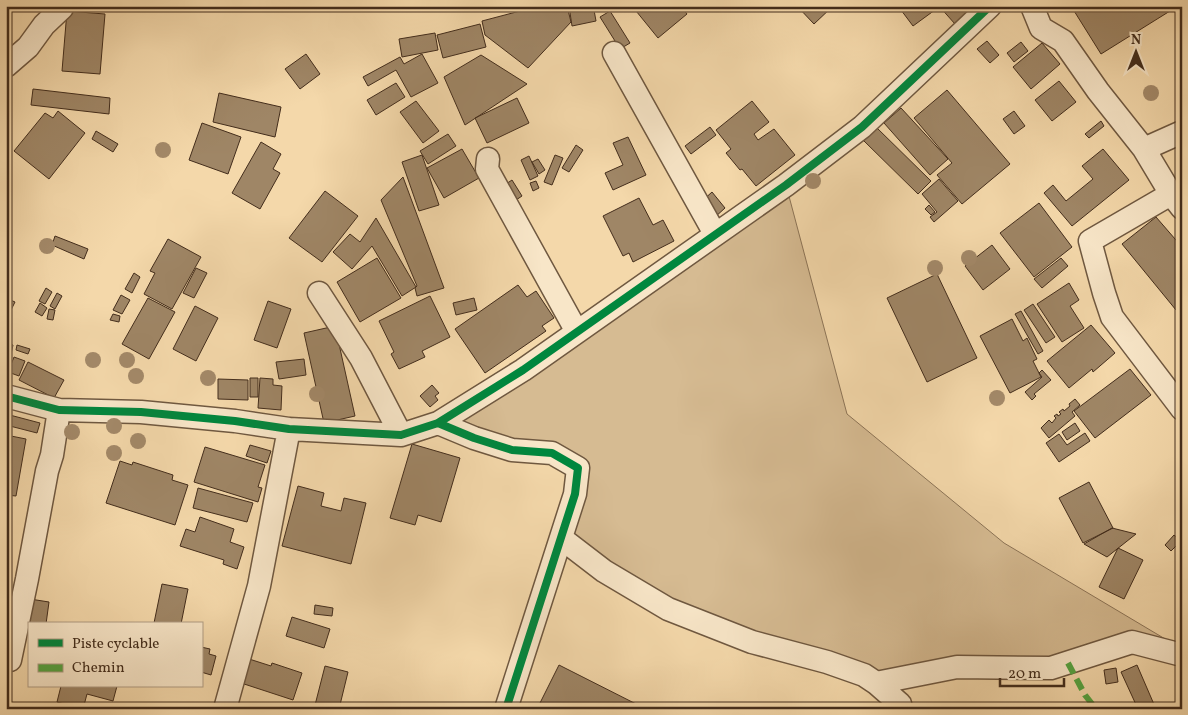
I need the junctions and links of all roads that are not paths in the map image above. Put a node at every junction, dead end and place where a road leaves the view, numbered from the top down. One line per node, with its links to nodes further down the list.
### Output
1 (990, 6): 10 (street)
2 (1032, 6): 7 (street)
3 (62, 8): 5 (street)
4 (614, 53): 10 (street)
5 (6, 66)
6 (1182, 132): 7 (street)
7 (1144, 149): 9 (street)
8 (488, 159): 12 (street)
9 (1176, 201): 15 (street)
10 (714, 234): 12 (street)
11 (319, 293): 18 (street)
12 (577, 332): 16 (street)
13 (6, 396): 14 (street)
14 (59, 410): 17 (street); 21 (street)
15 (1182, 410)
16 (438, 423): 18 (street); 19 (street)
17 (289, 429): 18 (street); 23 (street)
18 (401, 435)
19 (561, 538): 22 (street); 24 (street)
20 (1182, 655): 22 (street)
21 (10, 660)
22 (876, 683): 25 (street)
23 (225, 709)
24 (506, 709)
25 (901, 709)

